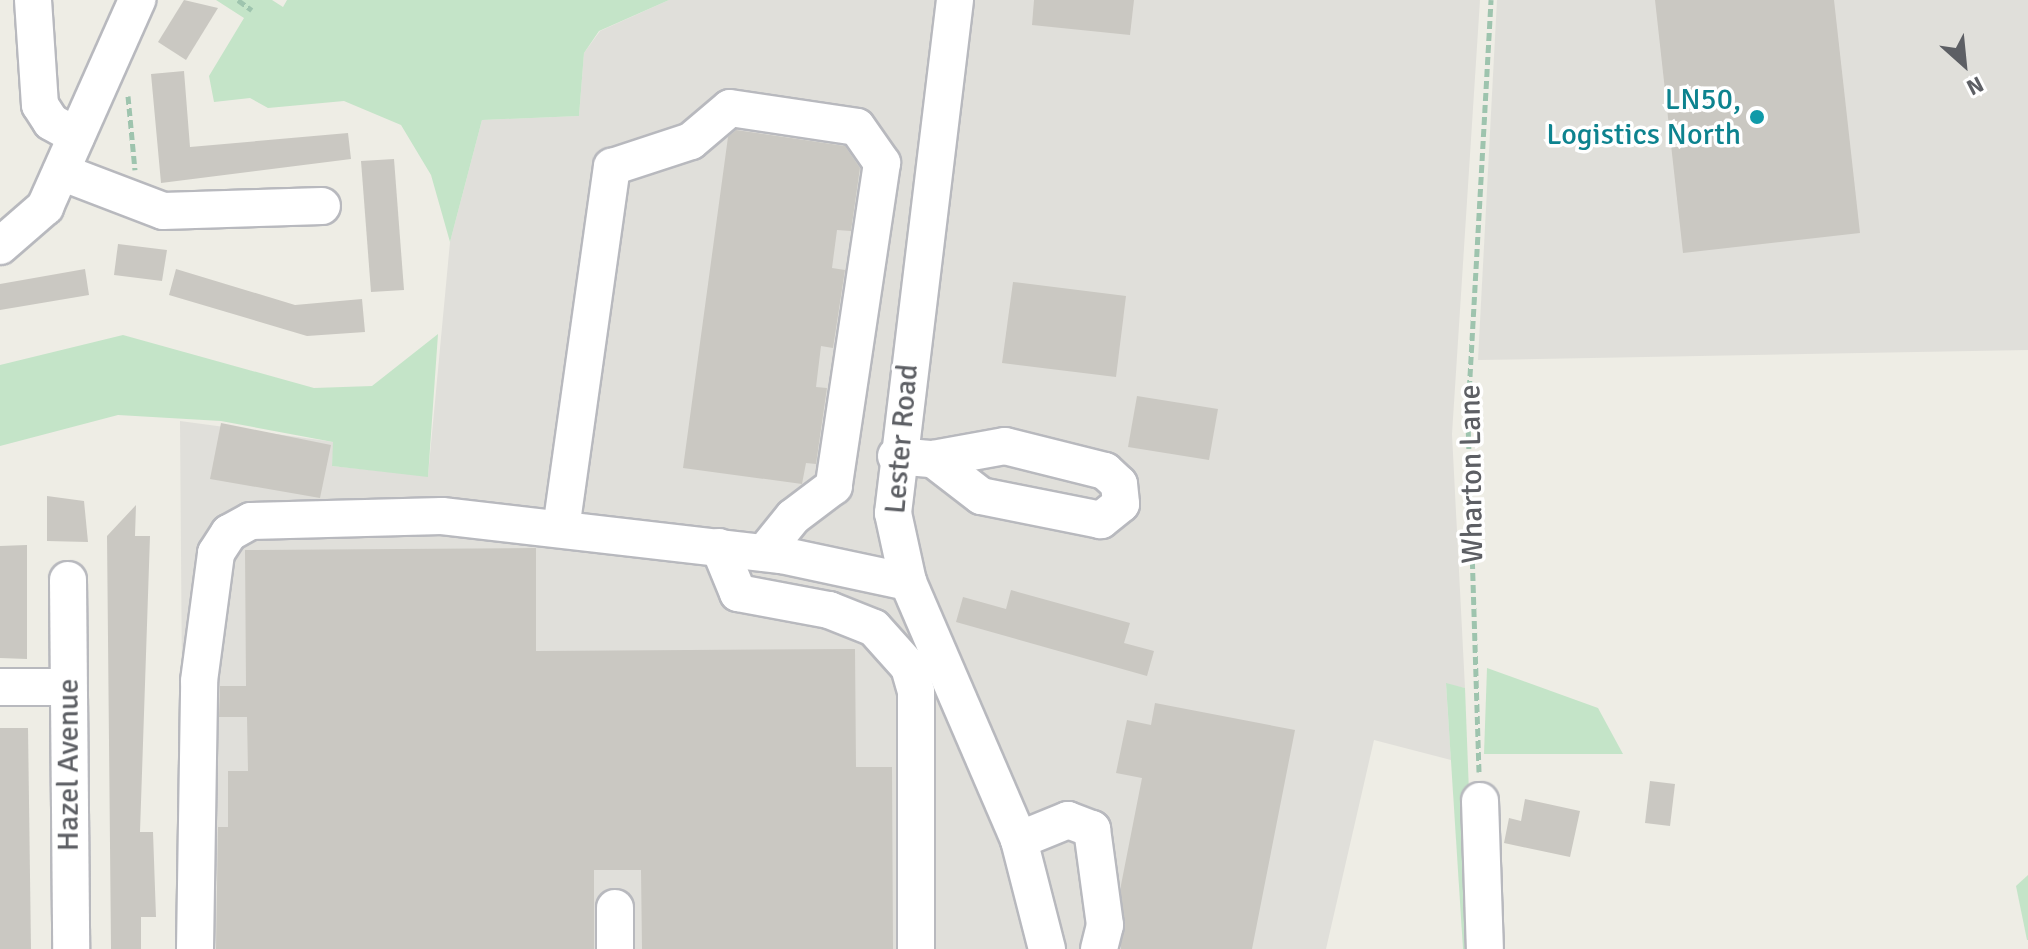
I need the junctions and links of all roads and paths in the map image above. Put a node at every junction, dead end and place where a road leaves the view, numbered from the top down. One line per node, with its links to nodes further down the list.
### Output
1 (33, 0): 8 (street)
2 (238, 0): 6 (path)
3 (955, 0): 13 (street, Lester Road)
4 (1491, 0): 22 (path, Wharton Lane)
5 (129, 3): 7 (street)
6 (252, 10)
7 (110, 59): 8 (street); 10 (path)
8 (76, 136): 9 (street)
9 (61, 172): 10 (street); 12 (street)
10 (139, 204): 11 (street)
11 (322, 206)
12 (0, 246)
13 (896, 456): 14 (street); 19 (street, Lester Road)
14 (933, 459)
15 (561, 529): 16 (street); 17 (street); 26 (street)
16 (719, 547): 17 (street); 28 (street)
17 (764, 553): 19 (street)
18 (68, 580): 21 (street, Hazel Avenue)
19 (908, 582): 23 (street, Lester Road)
20 (0, 687): 21 (street)
21 (68, 687): 25 (street, Hazel Avenue)
22 (1480, 801): 31 (street)
23 (1019, 840): 29 (street, Lester Road); 30 (street)
24 (615, 908): 27 (street)
25 (71, 949)
26 (195, 949)
27 (615, 949)
28 (916, 949)
29 (1047, 949)
30 (1099, 949)
31 (1485, 949)

